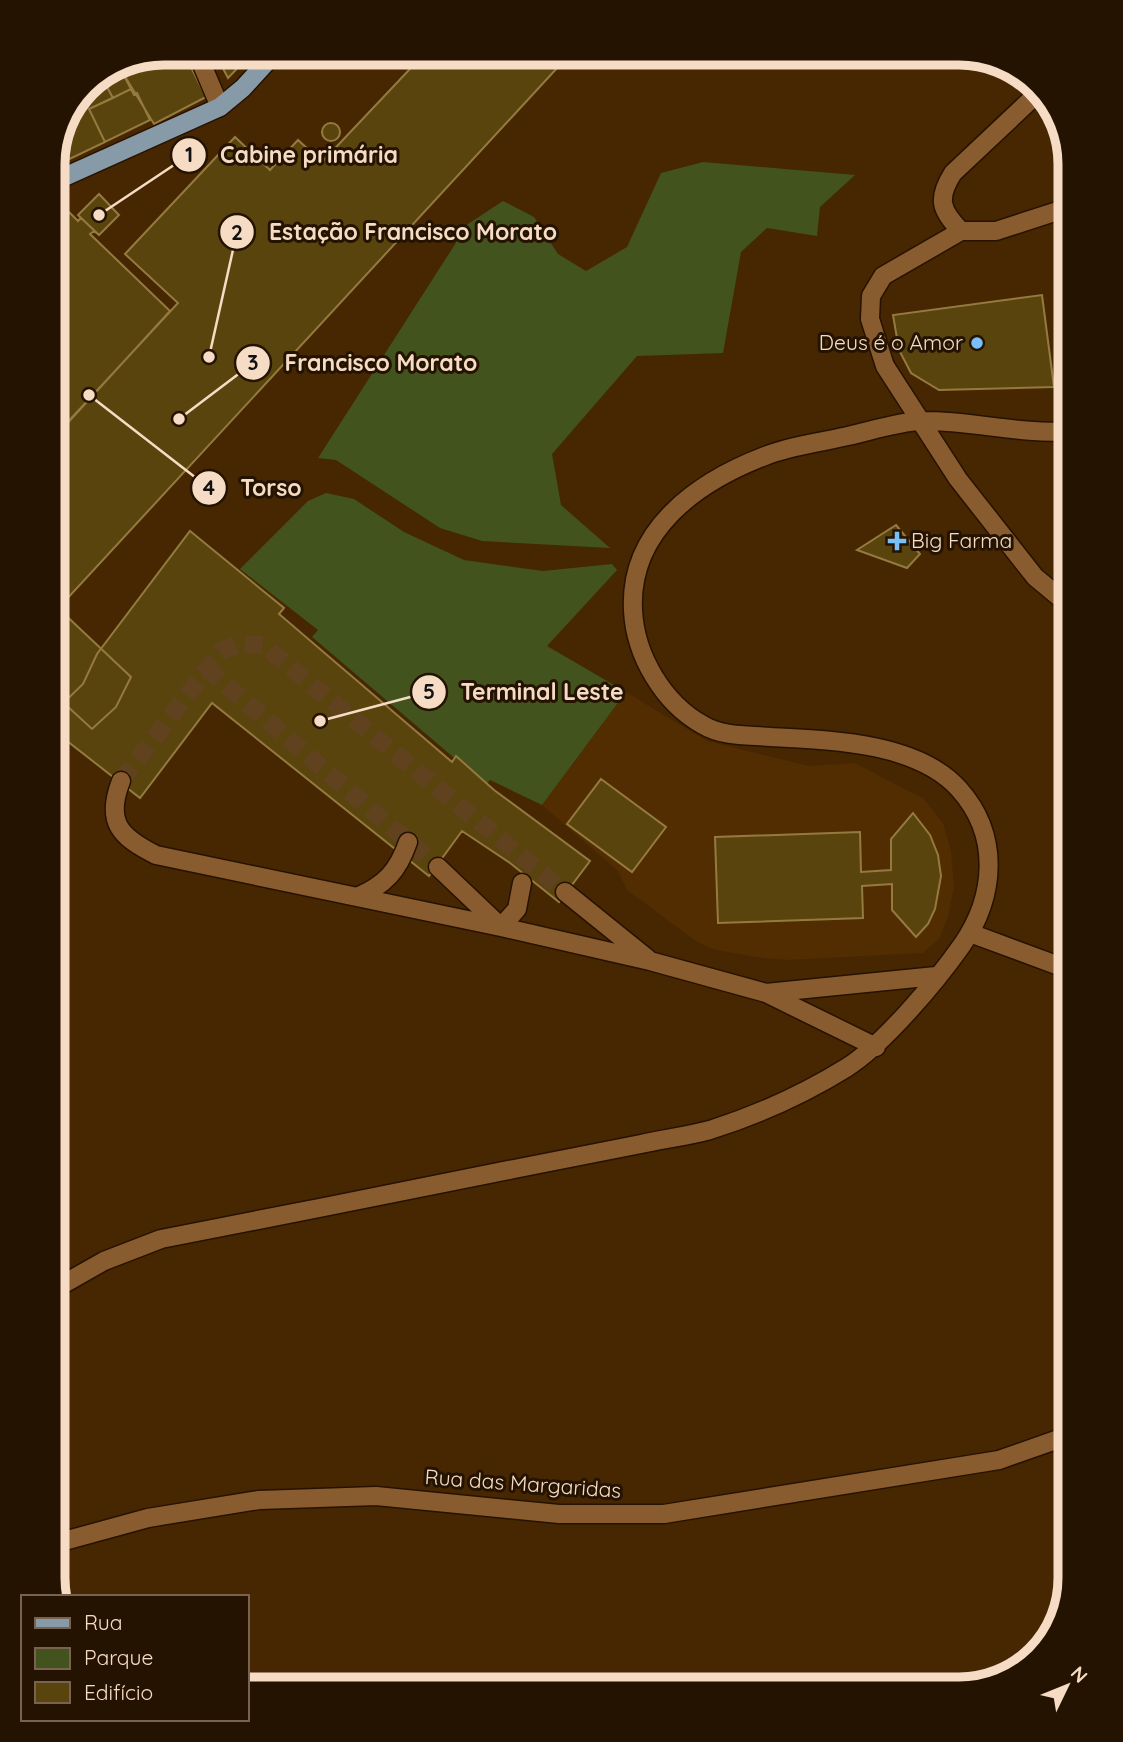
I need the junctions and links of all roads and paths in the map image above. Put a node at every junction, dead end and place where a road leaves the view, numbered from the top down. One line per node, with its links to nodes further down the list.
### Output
1 (202, 65): 4 (street)
2 (263, 65): 4 (main road)
3 (1033, 98): 7 (street)
4 (220, 107): 5 (main road)
5 (65, 177)
6 (1058, 210): 7 (street)
7 (961, 231): 8 (street)
8 (919, 421): 9 (street); 10 (street); 18 (street)
9 (1058, 432)
10 (1058, 596)
11 (121, 782): 16 (street)
12 (408, 842): 16 (street)
13 (438, 867): 17 (street)
14 (522, 883): 17 (street)
15 (565, 892): 19 (street)
16 (357, 897): 17 (street)
17 (501, 927): 19 (street)
18 (970, 933): 20 (street); 21 (street)
19 (650, 961): 22 (street)
20 (1058, 966)
21 (936, 976): 22 (street); 23 (street)
22 (766, 993): 23 (street)
23 (876, 1047): 24 (street)
24 (65, 1283)
25 (1058, 1439): 26 (street, Rua das Margaridas)
26 (65, 1540)

